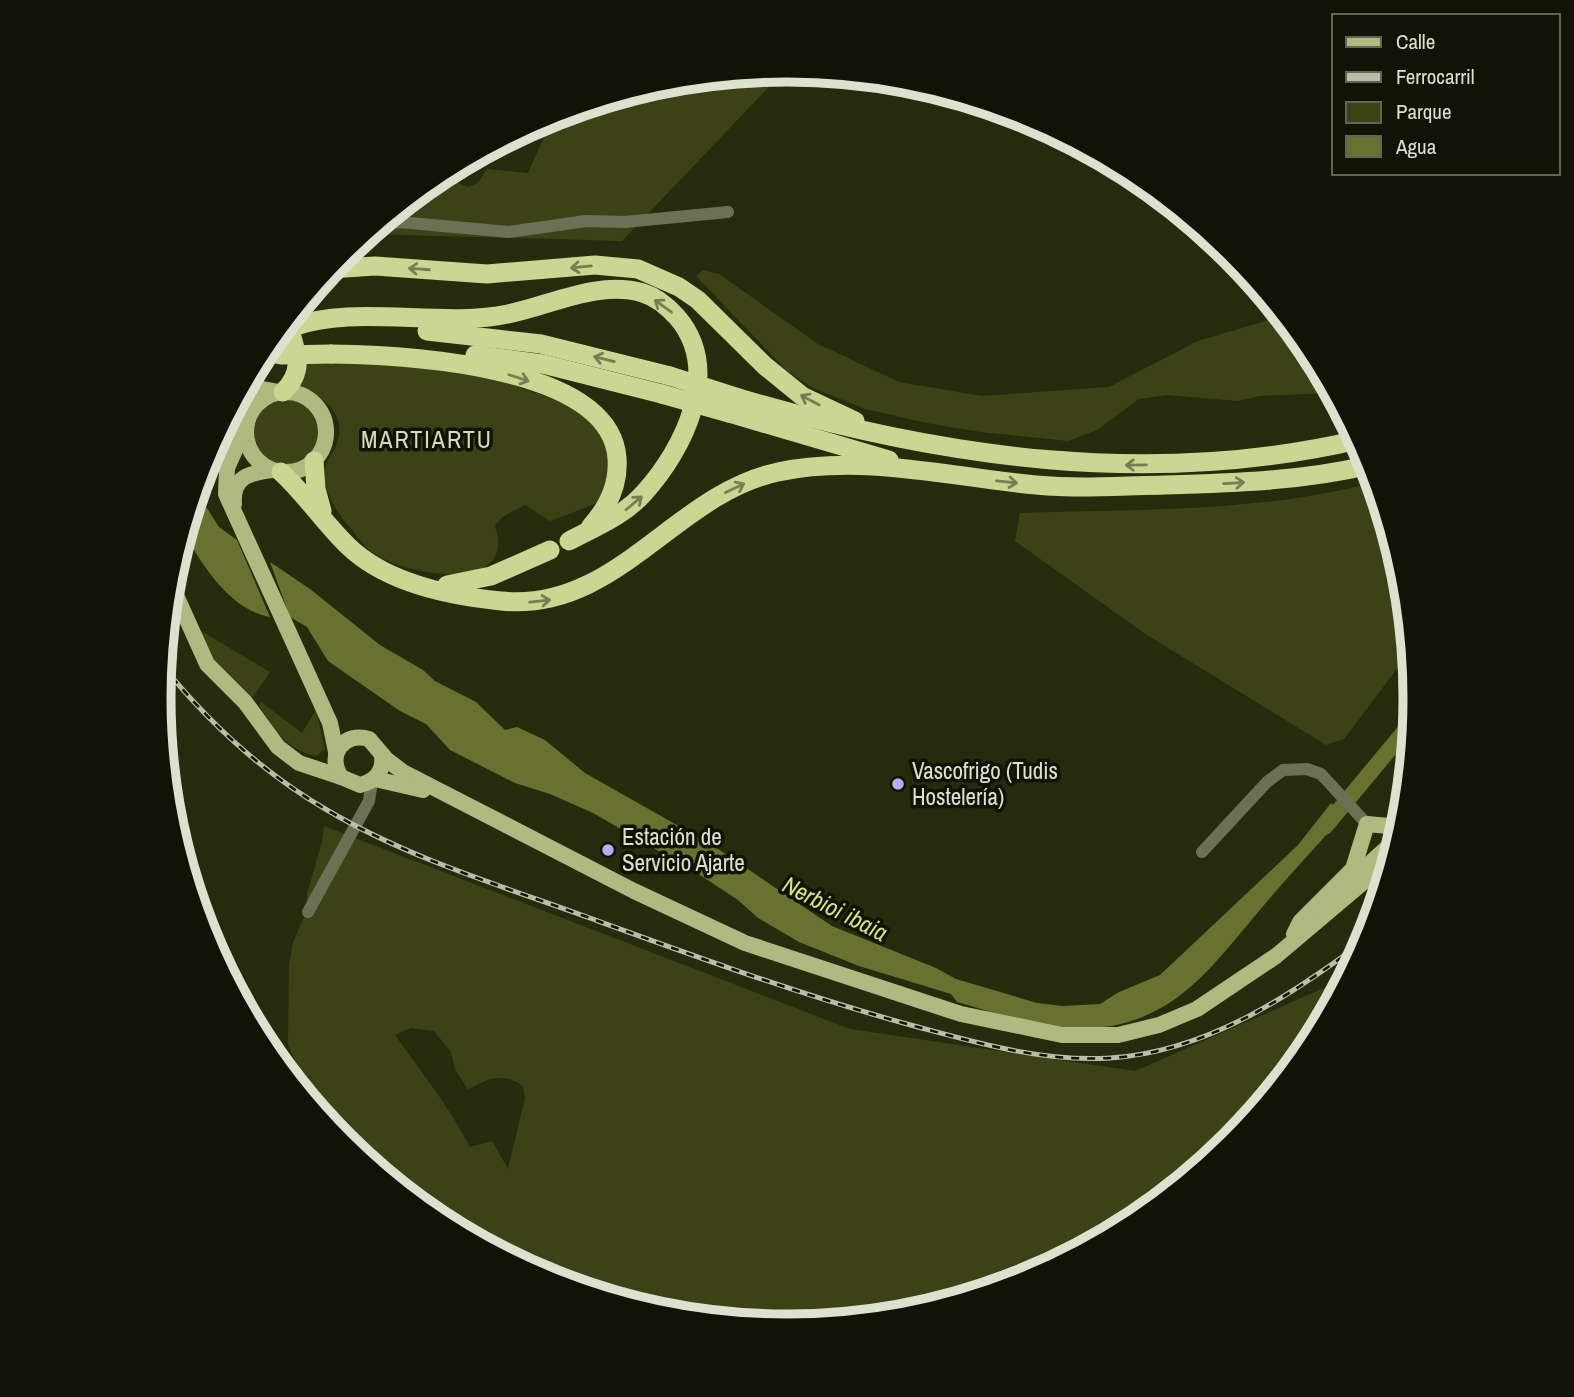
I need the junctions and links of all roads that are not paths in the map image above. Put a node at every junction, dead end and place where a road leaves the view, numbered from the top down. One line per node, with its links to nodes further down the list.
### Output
1 (727, 212): 2 (street)
2 (397, 222)
3 (346, 268): 13 (highway, one-way to 3)
4 (295, 327): 6 (highway)
5 (291, 334): 9 (highway)
6 (330, 336): 6 (highway, one-way to 6); 7 (highway, bridge); 10 (highway, bridge)
7 (276, 354)
8 (255, 386): 9 (main road)
9 (282, 392): 12 (main road); 15 (main road)
10 (734, 405): 13 (highway); 18 (highway)
11 (243, 409): 12 (main road)
12 (247, 421): 17 (main road); 19 (main road)
13 (895, 438): 14 (highway, one-way to 13)
14 (1347, 442)
15 (314, 461): 17 (main road); 20 (highway)
16 (1358, 467): 18 (highway, one-way to 16)
17 (277, 471): 19 (main road); 20 (highway)
18 (940, 472): 22 (highway, one-way to 18)
19 (236, 517): 24 (main road)
20 (325, 518): 22 (highway)
21 (550, 550): 22 (highway)
22 (432, 586)
23 (179, 599): 28 (main road)
24 (319, 700): 25 (main road); 26 (main road)
25 (362, 737): 26 (main road); 27 (main road)
26 (336, 755): 28 (main road); 29 (main road)
27 (382, 755): 30 (main road); 31 (main road)
28 (315, 768): 29 (main road)
29 (341, 777): 30 (main road)
30 (368, 781): 31 (main road); 39 (street)
31 (461, 803): 41 (main road)
32 (1389, 826): 33 (main road)
33 (1369, 830): 34 (main road); 35 (main road); 36 (street); 40 (main road)
34 (1387, 836)
35 (1384, 849)
36 (1202, 852)
37 (1382, 857): 40 (main road)
38 (1382, 859): 41 (main road)
39 (308, 912)
40 (1294, 934): 41 (main road)
41 (1267, 962)

